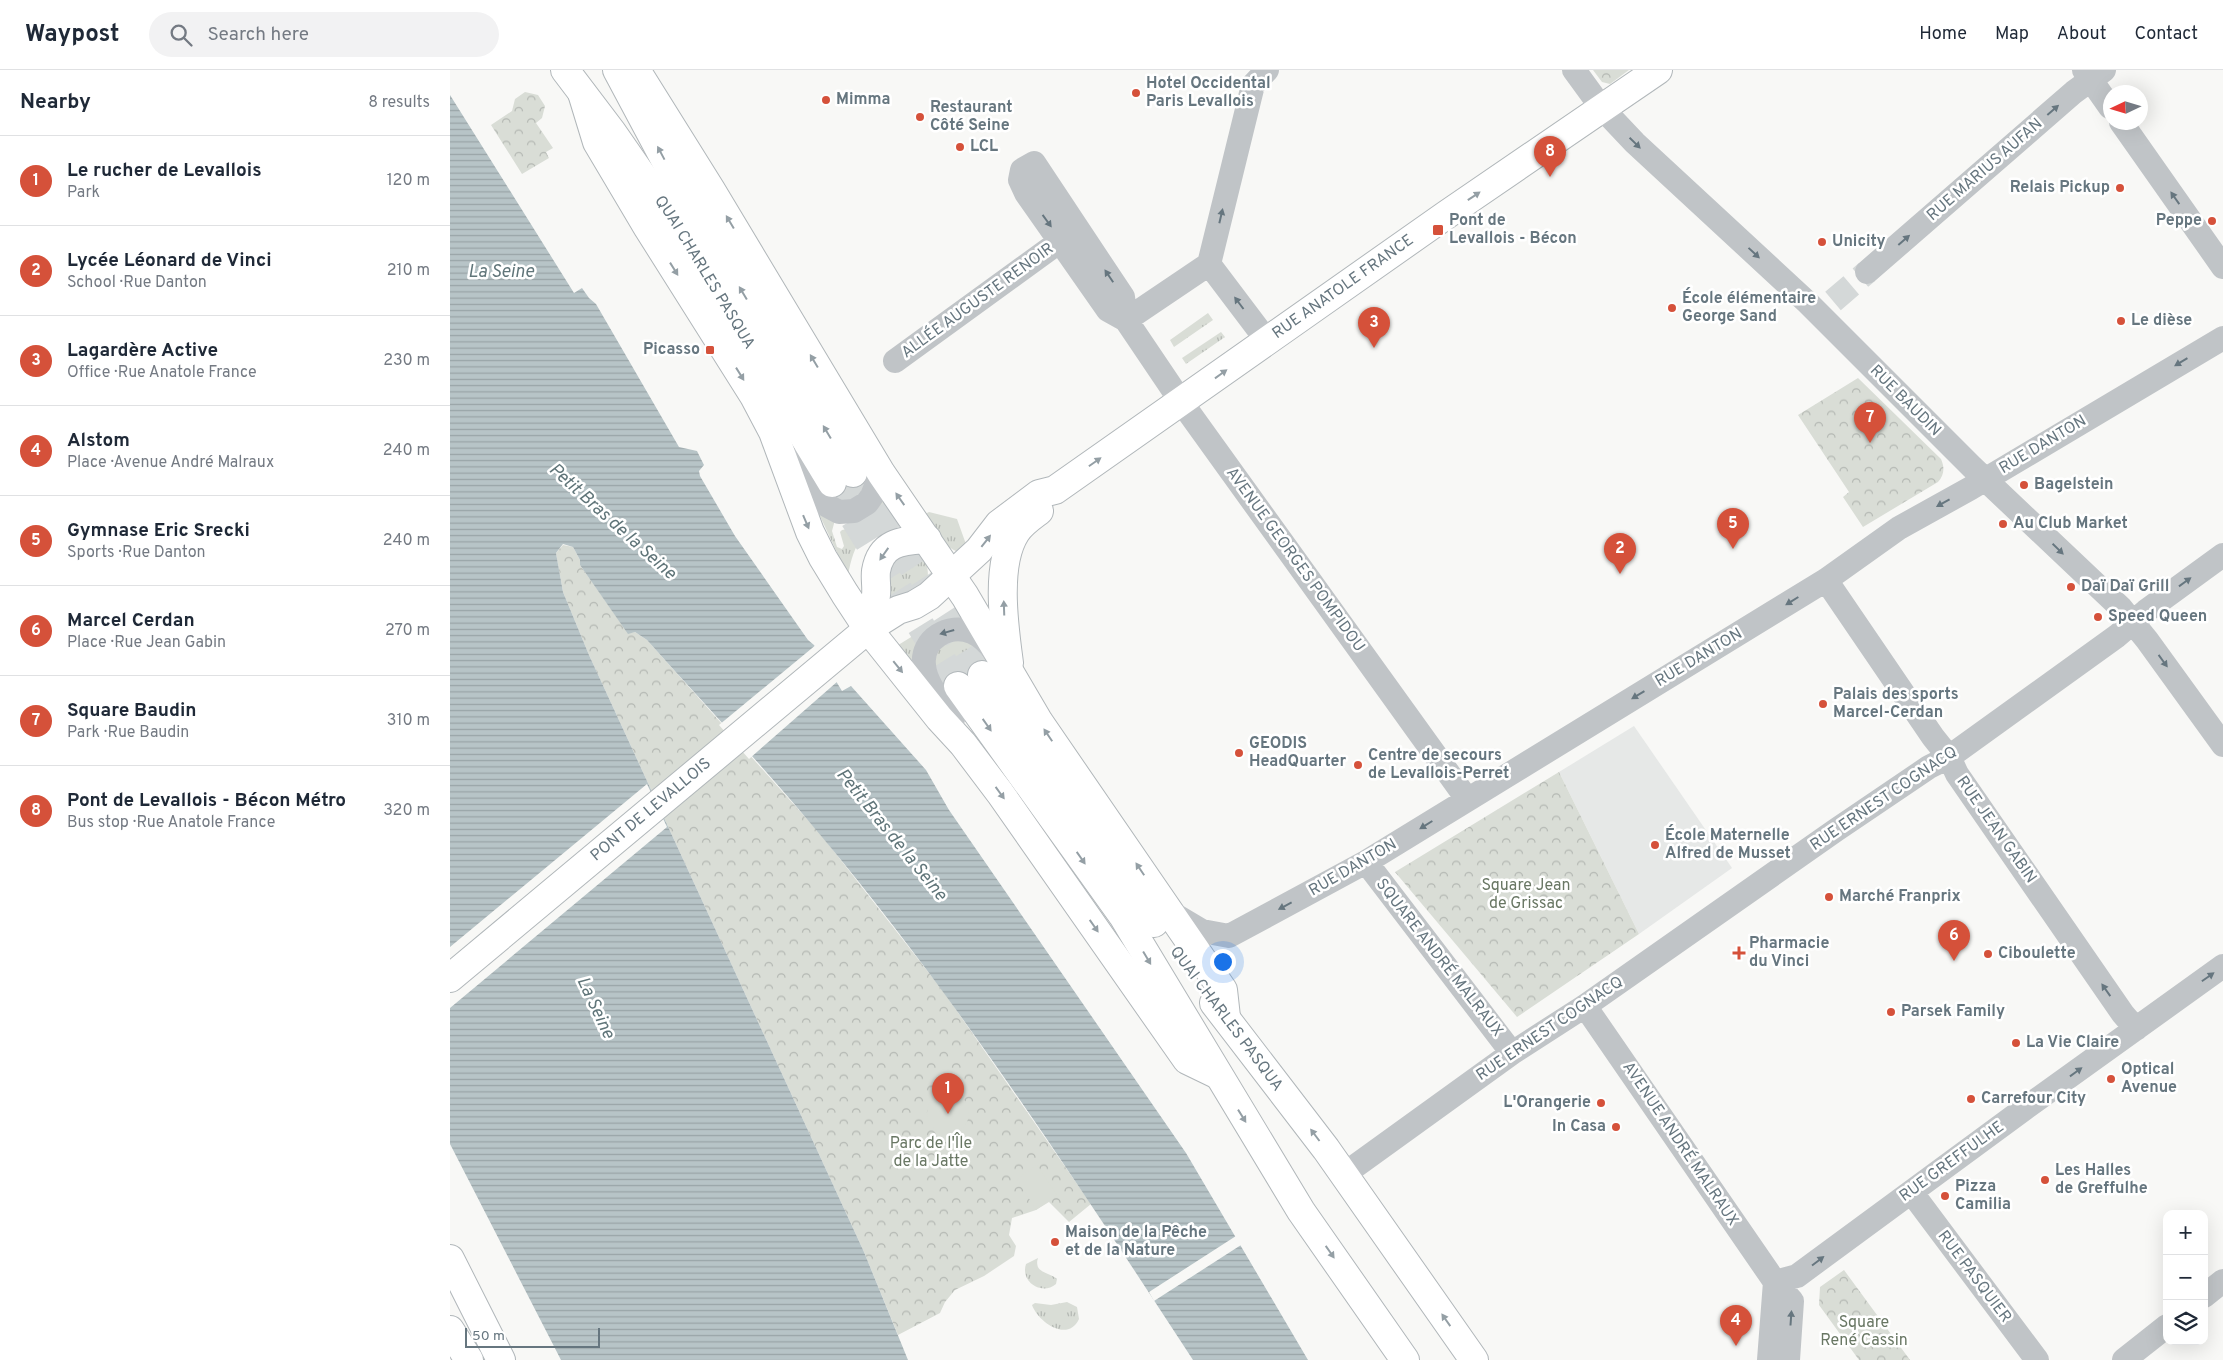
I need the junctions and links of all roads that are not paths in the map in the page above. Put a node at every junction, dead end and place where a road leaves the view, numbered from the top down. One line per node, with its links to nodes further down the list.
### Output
1 (565, 70): 8 (main road, QUAI CHARLES PASQUA)
2 (617, 70): 8 (main road, QUAI CHARLES PASQUA, one-way to 2)
3 (636, 70): 22 (main road, one-way to 3)
4 (1267, 70): 13 (street, one-way to 4)
5 (1574, 70): 10 (street, RUE BAUDIN)
6 (1658, 70): 10 (main road, RUE ANATOLE FRANCE)
7 (2093, 73): 9 (street); 15 (street, RUE MARIUS AUFAN, one-way to 7)
8 (582, 93): 21 (main road, one-way to 21)
9 (2103, 94)
10 (1601, 107): 18 (main road, RUE ANATOLE FRANCE, one-way to 10); 23 (street, RUE BAUDIN, one-way to 23)
11 (2127, 130): 14 (street, one-way to 11)
12 (1070, 235): 16 (street, AVENUE GEORGES POMPIDOU); 19 (street, ALLÉE AUGUSTE RENOIR)
13 (1209, 264): 16 (street); 18 (street, one-way to 13)
14 (2223, 267)
15 (1867, 272)
16 (1126, 320): 20 (street, AVENUE GEORGES POMPIDOU)
17 (2223, 338): 23 (street, RUE DANTON, one-way to 23)
18 (1268, 342): 20 (main road, RUE ANATOLE FRANCE, one-way to 18)
19 (895, 361)
20 (1182, 403): 24 (main road, RUE ANATOLE FRANCE, one-way to 20); 35 (street, AVENUE GEORGES POMPIDOU)
21 (783, 458): 22 (street); 30 (main road, one-way to 30)
22 (881, 473): 25 (main road, one-way to 22)
23 (1985, 479): 28 (street, RUE DANTON, one-way to 28); 29 (street, RUE BAUDIN, one-way to 29)
24 (1055, 490): 27 (main road, PONT DE LEVALLOIS, one-way to 24); 31 (main road, one-way to 24)
25 (927, 539): 27 (main road); 30 (main road, one-way to 30)
26 (2223, 555): 29 (street, RUE ERNEST COGNACQ, one-way to 26)
27 (952, 576): 30 (main road, PONT DE LEVALLOIS); 31 (main road)
28 (1826, 580): 34 (street, RUE JEAN GABIN); 35 (street, RUE DANTON, one-way to 35)
29 (2132, 623): 33 (street, RUE BAUDIN, one-way to 33); 34 (street, RUE ERNEST COGNACQ)
30 (860, 636): 32 (main road, one-way to 32); 39 (main road, PONT DE LEVALLOIS)
31 (988, 673): 32 (street, one-way to 32); 37 (main road, one-way to 31); 41 (main road, QUAI CHARLES PASQUA); 44 (main road, QUAI CHARLES PASQUA, one-way to 44)
32 (964, 744): 44 (main road, one-way to 44)
33 (2223, 745)
34 (1949, 757): 40 (street, RUE ERNEST COGNACQ); 42 (street, RUE JEAN GABIN, one-way to 34)
35 (1467, 799): 36 (street, RUE DANTON, one-way to 36)
36 (1366, 862): 37 (street, RUE DANTON, one-way to 37); 43 (street, SQUARE ANDRÉ MALRAUX)
37 (1167, 910): 41 (main road)
38 (2223, 966): 42 (street, RUE GREFFULHE, one-way to 38)
39 (450, 978)
40 (1585, 1006): 43 (street, RUE ERNEST COGNACQ); 49 (street, AVENUE ANDRÉ MALRAUX)
41 (1226, 1017): 45 (main road, QUAI CHARLES PASQUA, one-way to 41)
42 (2136, 1028): 46 (street, RUE GREFFULHE, one-way to 42)
43 (1512, 1053): 45 (street, RUE ERNEST COGNACQ)
44 (1216, 1074): 56 (main road, QUAI CHARLES PASQUA, one-way to 56)
45 (1343, 1174): 57 (main road, QUAI CHARLES PASQUA, one-way to 45)
46 (1912, 1193): 49 (street, RUE GREFFULHE, one-way to 46); 60 (street, RUE PASQUIER)
47 (450, 1259): 51 (main road)
48 (2223, 1281): 50 (street)
49 (1775, 1282): 58 (street); 59 (street, AVENUE ANDRÉ MALRAUX, one-way to 49)
50 (2208, 1293)
51 (480, 1318): 53 (street); 55 (main road)
52 (2163, 1329): 61 (street)
53 (452, 1335): 54 (main road)
54 (469, 1360)
55 (501, 1360)
56 (1405, 1360)
57 (1474, 1360)
58 (1769, 1360)
59 (1788, 1360)
60 (2037, 1360)
61 (2124, 1360)

